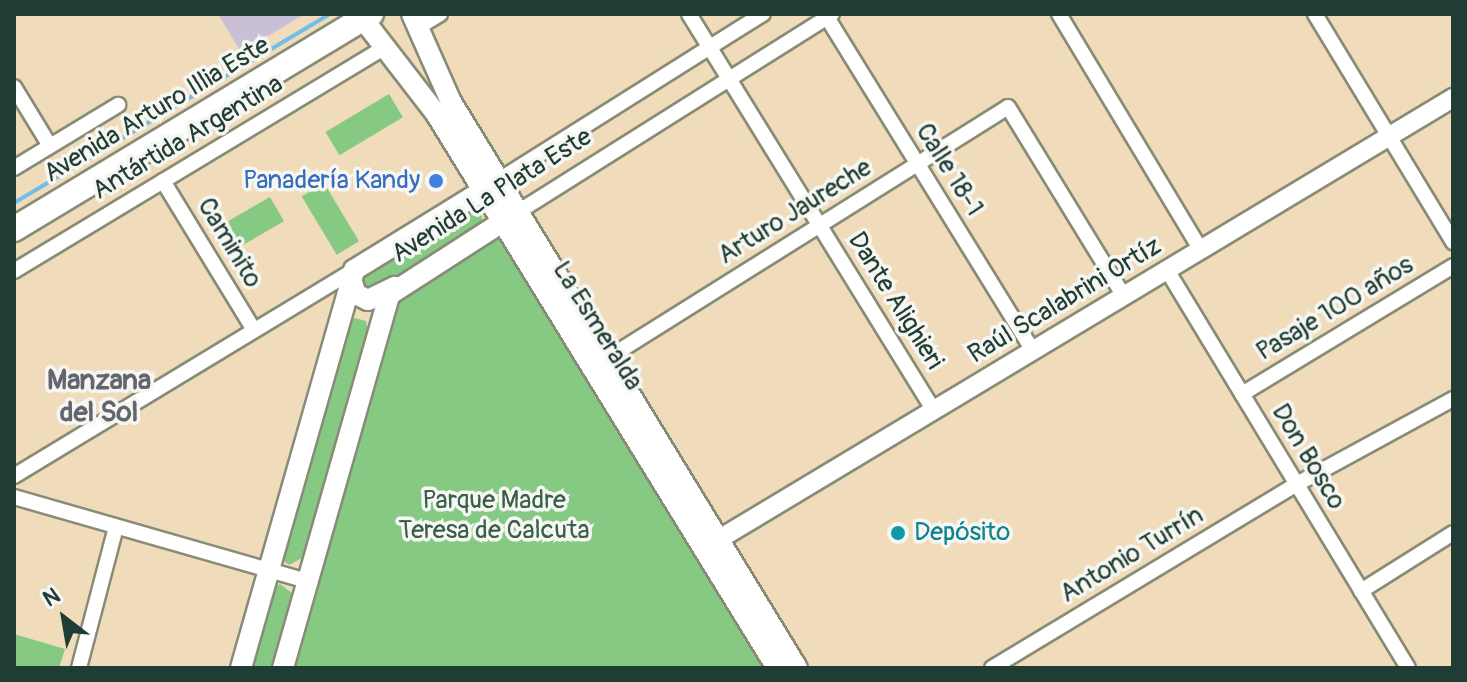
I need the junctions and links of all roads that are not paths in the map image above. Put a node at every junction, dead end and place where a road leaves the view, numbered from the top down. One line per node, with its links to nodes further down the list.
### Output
1 (440, 14): 8 (street)
2 (689, 14): 10 (street, Dante Alighieri)
3 (763, 14): 10 (street, Avenida La Plata Este)
4 (1059, 14): 25 (street)
5 (1315, 14): 15 (street)
6 (828, 15): 11 (street, Avenida La Plata Este); 17 (street, Calle 18-1)
7 (367, 16): 9 (main road, La Esmeralda); 23 (main road, Avenida Arturo Illia Este)
8 (414, 21): 20 (main road, La Esmeralda)
9 (387, 46): 19 (street, Antártida Argentina); 20 (main road, La Esmeralda)
10 (710, 48): 11 (street, Dante Alighieri); 20 (street, Avenida La Plata Este)
11 (729, 79): 21 (street, Avenida La Plata Este); 22 (street, Dante Alighieri)
12 (14, 87): 16 (street)
13 (1453, 98): 15 (street, Raúl Scalabrini Ortíz)
14 (118, 105): 16 (street)
15 (1389, 137): 24 (street); 25 (street, Raúl Scalabrini Ortíz)
16 (50, 146): 18 (street)
17 (917, 164): 22 (street, Arturo Jaureche); 31 (street, Arturo Jaureche); 33 (street, Calle 18-1)
18 (14, 168)
19 (163, 181): 28 (street, Antártida Argentina); 32 (street, Caminito)
20 (491, 185): 21 (main road, La Esmeralda); 29 (main road, Avenida La Plata Este)
21 (510, 216): 30 (main road, Avenida La Plata Este); 34 (main road, La Esmeralda); 43 (main road, La Esmeralda)
22 (820, 225): 34 (street, Arturo Jaureche); 37 (street, Dante Alighieri)
23 (14, 229)
24 (1453, 242)
25 (1201, 250): 27 (street, Raúl Scalabrini Ortíz)
26 (1453, 266): 35 (street, Pasaje 100 años)
27 (1167, 270): 31 (street, Raúl Scalabrini Ortíz); 35 (street, Don Bosco)
28 (14, 271)
29 (352, 274): 30 (main road); 32 (street); 44 (main road)
30 (397, 286): 45 (main road, Avenida La Plata Este)
31 (1124, 296): 33 (street, Raúl Scalabrini Ortíz)
32 (254, 330): 38 (street)
33 (1033, 351): 37 (street, Raúl Scalabrini Ortíz)
34 (608, 358): 43 (main road, La Esmeralda)
35 (1242, 394): 39 (street, Don Bosco)
36 (1453, 399): 39 (street, Antonio Turrín)
37 (934, 410): 43 (street, Raúl Scalabrini Ortíz)
38 (14, 476)
39 (1297, 484): 46 (street, Don Bosco); 52 (street, Antonio Turrín)
40 (14, 497): 41 (street)
41 (116, 527): 44 (street); 47 (street)
42 (1453, 533): 46 (street)
43 (711, 544): 50 (main road, La Esmeralda); 51 (main road, La Esmeralda)
44 (269, 570): 45 (street); 48 (main road)
45 (307, 581): 49 (main road, Avenida La Plata Este)
46 (1361, 591): 53 (street, Don Bosco)
47 (79, 668)
48 (241, 668)
49 (283, 668)
50 (777, 668)
51 (797, 668)
52 (992, 668)
53 (1408, 668)

